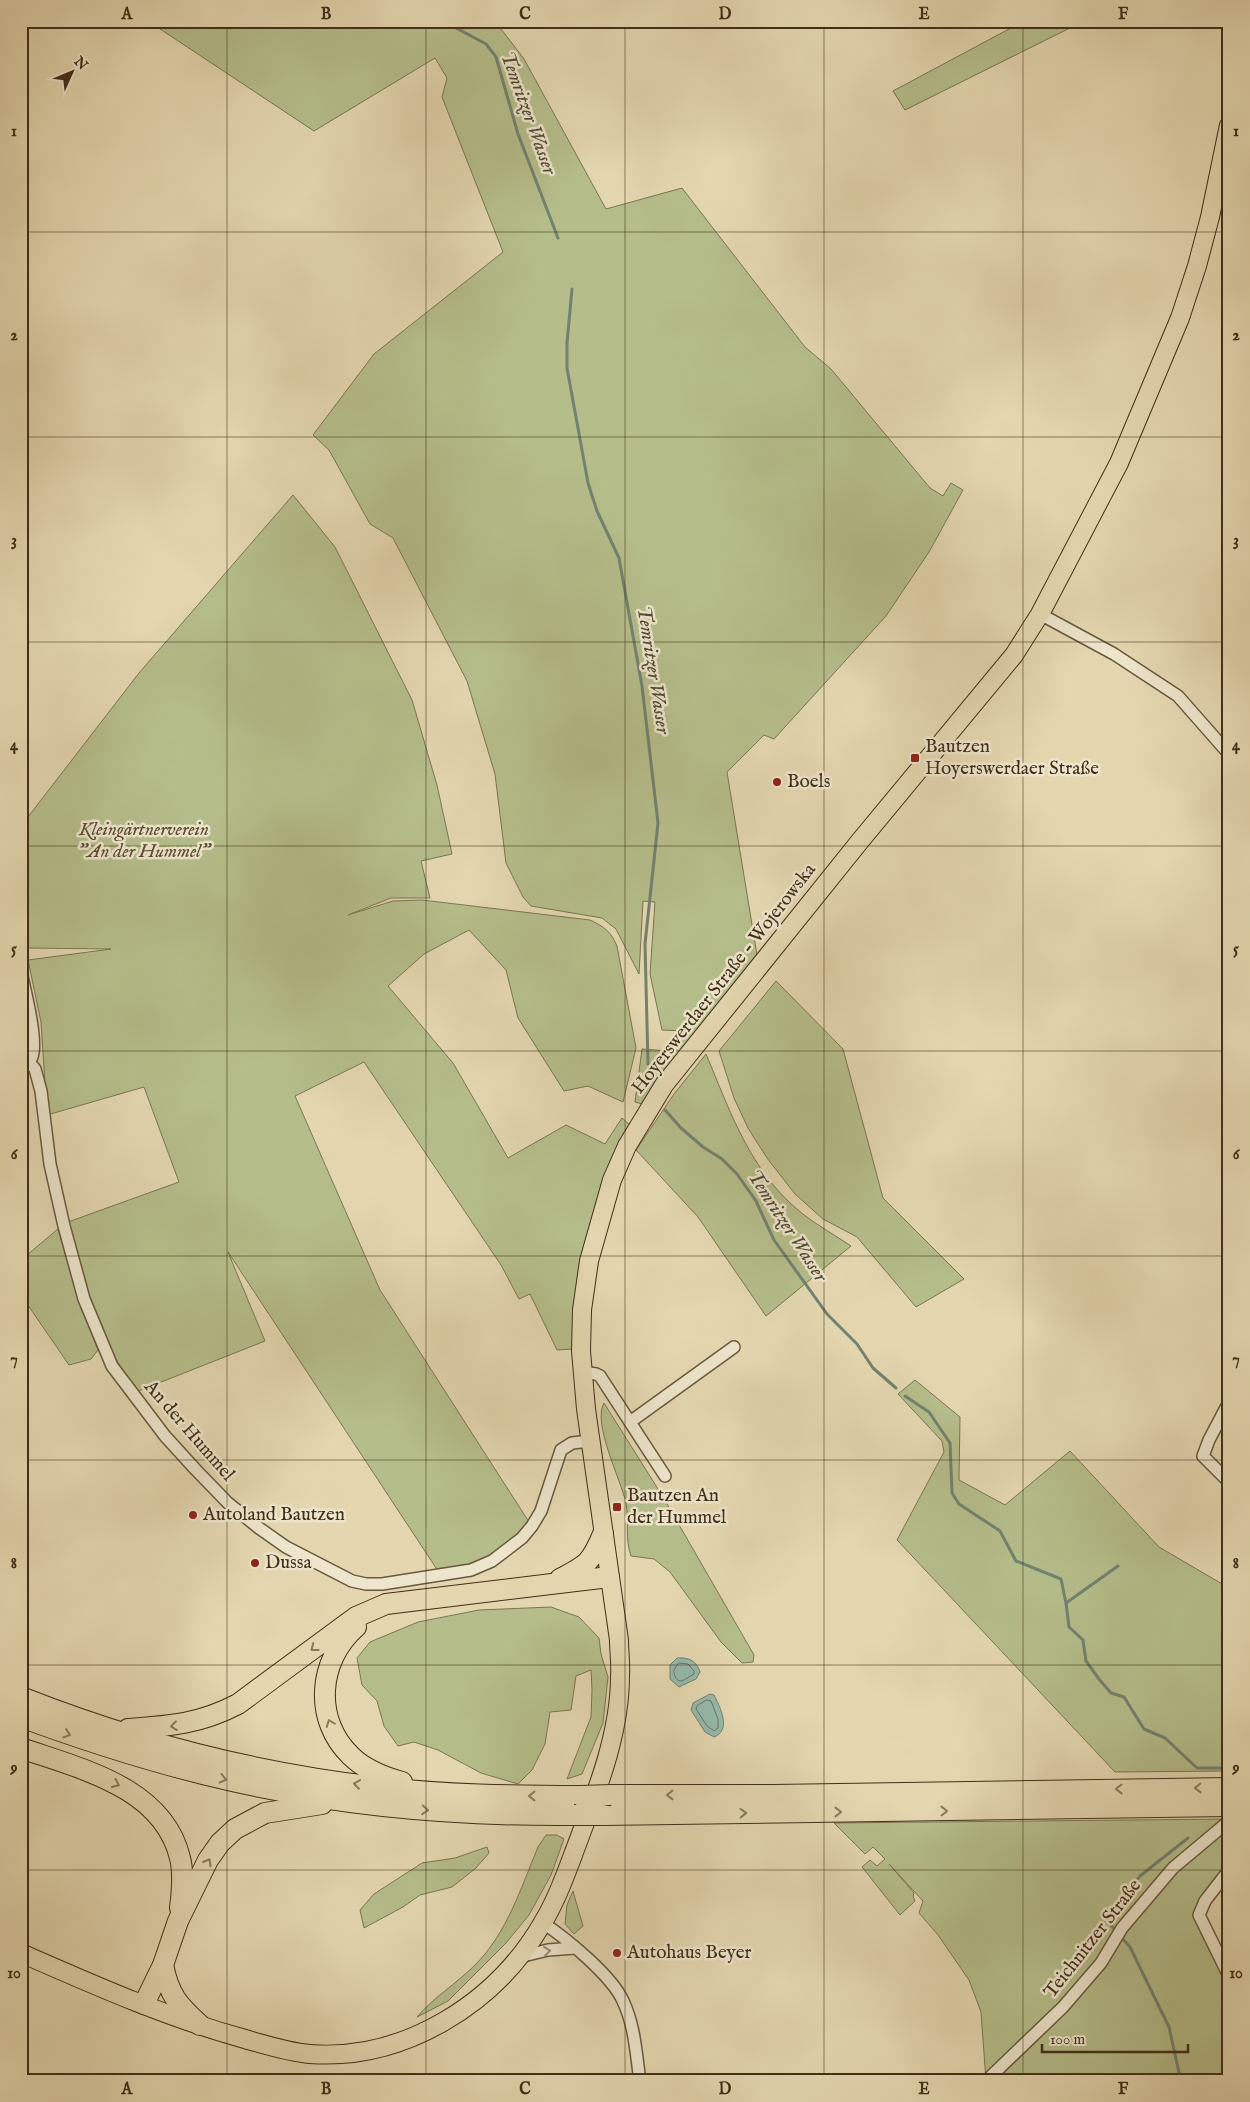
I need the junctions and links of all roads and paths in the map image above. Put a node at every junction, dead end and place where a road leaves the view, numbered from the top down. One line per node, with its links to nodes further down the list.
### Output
1 (1229, 125): 2 (main road, Hoyerswerdaer Straße - Wojerowska)
2 (1040, 614): 3 (street); 7 (main road, Hoyerswerdaer Straße - Wojerowska)
3 (1229, 754)
4 (21, 972): 5 (street)
5 (25, 1066): 10 (street, An der Hummel)
6 (734, 1346): 9 (street)
7 (582, 1372): 9 (street); 10 (main road, Hoyerswerdaer Straße - Wojerowska)
8 (1229, 1402): 12 (street)
9 (630, 1422): 11 (street)
10 (590, 1441): 13 (main road, Hoyerswerdaer Straße - Wojerowska)
11 (665, 1476)
12 (1229, 1482)
13 (603, 1534): 14 (main road, Hoyerswerdaer Straße - Wojerowska); 15 (highway)
14 (609, 1577): 15 (highway); 29 (main road, Hoyerswerdaer Straße - Wojerowska)
15 (552, 1584): 16 (highway)
16 (420, 1601): 19 (highway, one-way to 19); 22 (highway, one-way to 16)
17 (21, 1697): 19 (highway)
18 (21, 1717): 24 (highway, one-way to 24)
19 (111, 1729): 22 (highway, one-way to 19)
20 (21, 1748): 28 (highway, one-way to 28)
21 (1229, 1788): 23 (highway, one-way to 23)
22 (440, 1793): 23 (highway, one-way to 22, bridge)
23 (1168, 1798): 24 (highway, one-way to 23, bridge); 25 (highway)
24 (342, 1801): 28 (highway, one-way to 24)
25 (1229, 1806)
26 (1229, 1821): 38 (street, Teichnitzer Straße)
27 (1229, 1870): 34 (street)
28 (178, 1921): 33 (highway)
29 (543, 1923): 30 (street); 32 (main road, Hoyerswerdaer Straße - Wojerowska)
30 (574, 1948): 32 (street, one-way to 30); 37 (street)
31 (21, 1952): 35 (main road, Hoyerswerdaer Straße - Wojerowska)
32 (519, 1956): 36 (main road, Hoyerswerdaer Straße - Wojerowska)
33 (162, 1965): 35 (highway); 36 (highway)
34 (1229, 1976)
35 (144, 2004): 36 (main road, Hoyerswerdaer Straße - Wojerowska)
36 (200, 2025)
37 (640, 2081)
38 (986, 2081)

